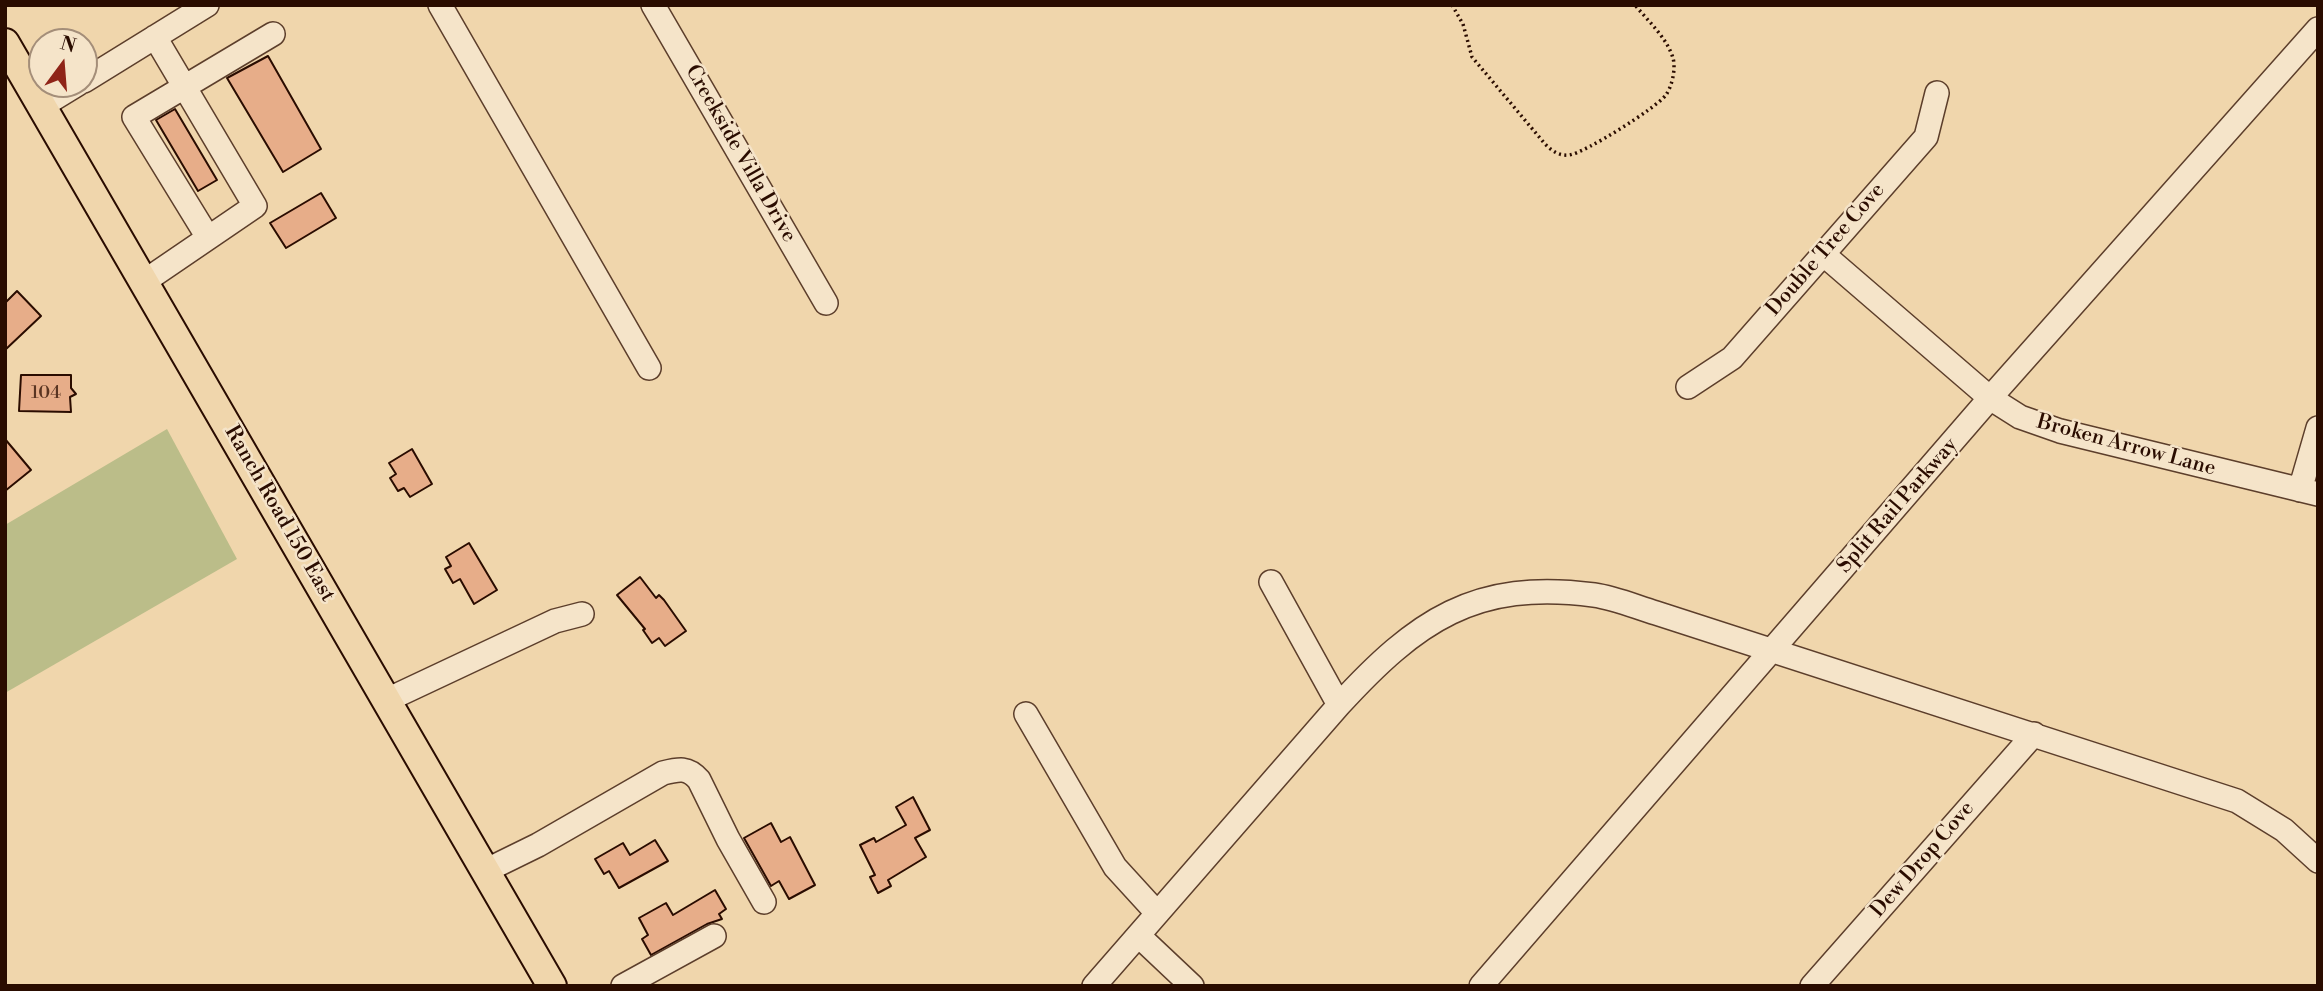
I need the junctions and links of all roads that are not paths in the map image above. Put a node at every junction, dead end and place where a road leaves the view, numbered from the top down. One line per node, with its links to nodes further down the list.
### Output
1 (208, 5): 6 (street)
2 (440, 5): 17 (street)
3 (653, 5): 16 (street, Creekside Villa Drive)
4 (2318, 29): 19 (street, Split Rail Parkway)
5 (273, 34): 9 (street)
6 (155, 37): 8 (street); 9 (street)
7 (5, 43): 12 (main road, Ranch Road 150 East)
8 (98, 72)
9 (184, 88): 13 (street); 13 (street)
10 (1937, 93): 14 (street, Double Tree Cove)
11 (55, 98): 12 (street)
12 (42, 106): 15 (main road, Ranch Road 150 East)
13 (207, 236): 15 (street)
14 (1823, 254): 18 (street, Double Tree Cove); 19 (street, Broken Arrow Lane)
15 (145, 281): 25 (main road, Ranch Road 150 East)
16 (827, 303)
17 (649, 368)
18 (1688, 387)
19 (1990, 398): 21 (street, Broken Arrow Lane); 24 (street, Split Rail Parkway)
20 (2318, 428): 21 (street)
21 (2309, 492)
22 (1271, 582): 26 (street)
23 (582, 614): 25 (street)
24 (1774, 650): 26 (street); 28 (street); 39 (street, Split Rail Parkway)
25 (387, 700): 30 (main road, Ranch Road 150 East)
26 (1339, 705): 32 (street)
27 (1027, 715): 32 (street)
28 (2034, 734): 29 (street); 40 (street, Dew Drop Cove)
29 (2318, 861)
30 (485, 871): 31 (street); 35 (main road, Ranch Road 150 East)
31 (764, 902)
32 (1157, 913): 34 (street)
33 (714, 936): 36 (street)
34 (1139, 936): 37 (street); 38 (street)
35 (552, 986)
36 (624, 986)
37 (1094, 986)
38 (1192, 986)
39 (1481, 986)
40 (1812, 986)

